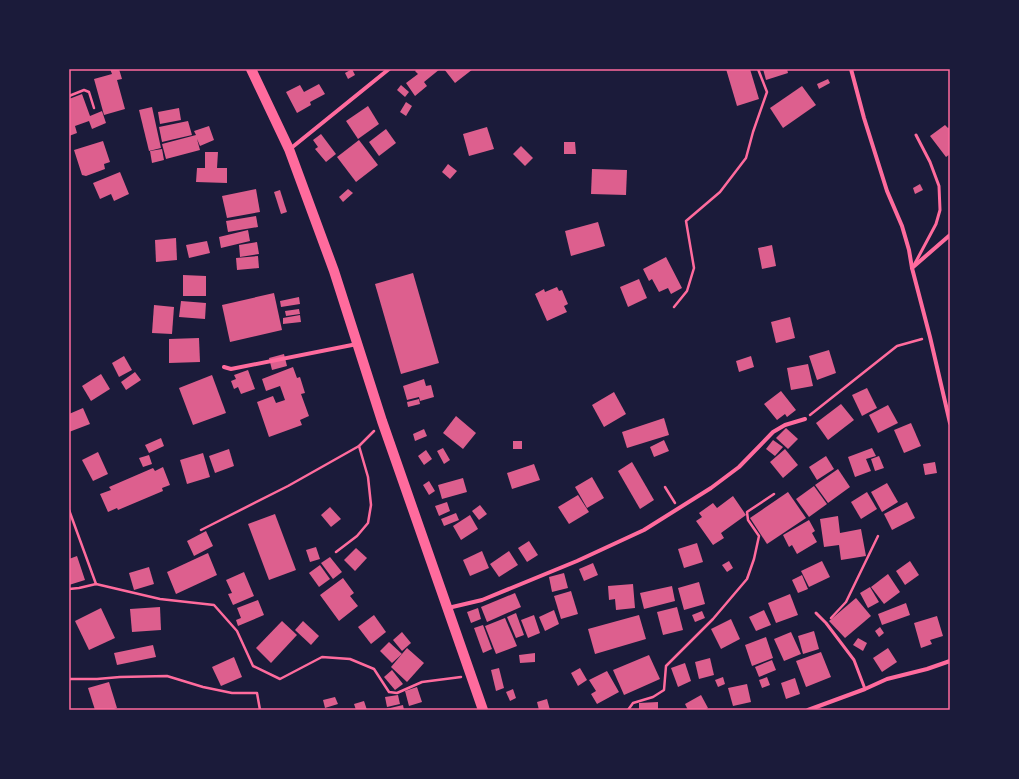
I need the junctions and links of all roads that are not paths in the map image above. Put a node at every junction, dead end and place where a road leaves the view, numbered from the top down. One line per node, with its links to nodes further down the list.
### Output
1 (251, 69): 5 (highway)
2 (389, 69): 5 (street)
3 (851, 69): 7 (street)
4 (916, 135): 7 (lane)
5 (289, 149): 8 (highway)
6 (950, 235): 7 (street)
7 (912, 268): 11 (street)
8 (357, 343): 9 (street); 12 (highway)
9 (224, 367)
10 (805, 419): 12 (street)
11 (950, 423)
12 (448, 608): 17 (highway)
13 (816, 613): 15 (lane)
14 (950, 661): 15 (street)
15 (865, 689): 16 (street)
16 (813, 709): 18 (street)
17 (483, 710)
18 (808, 710)

